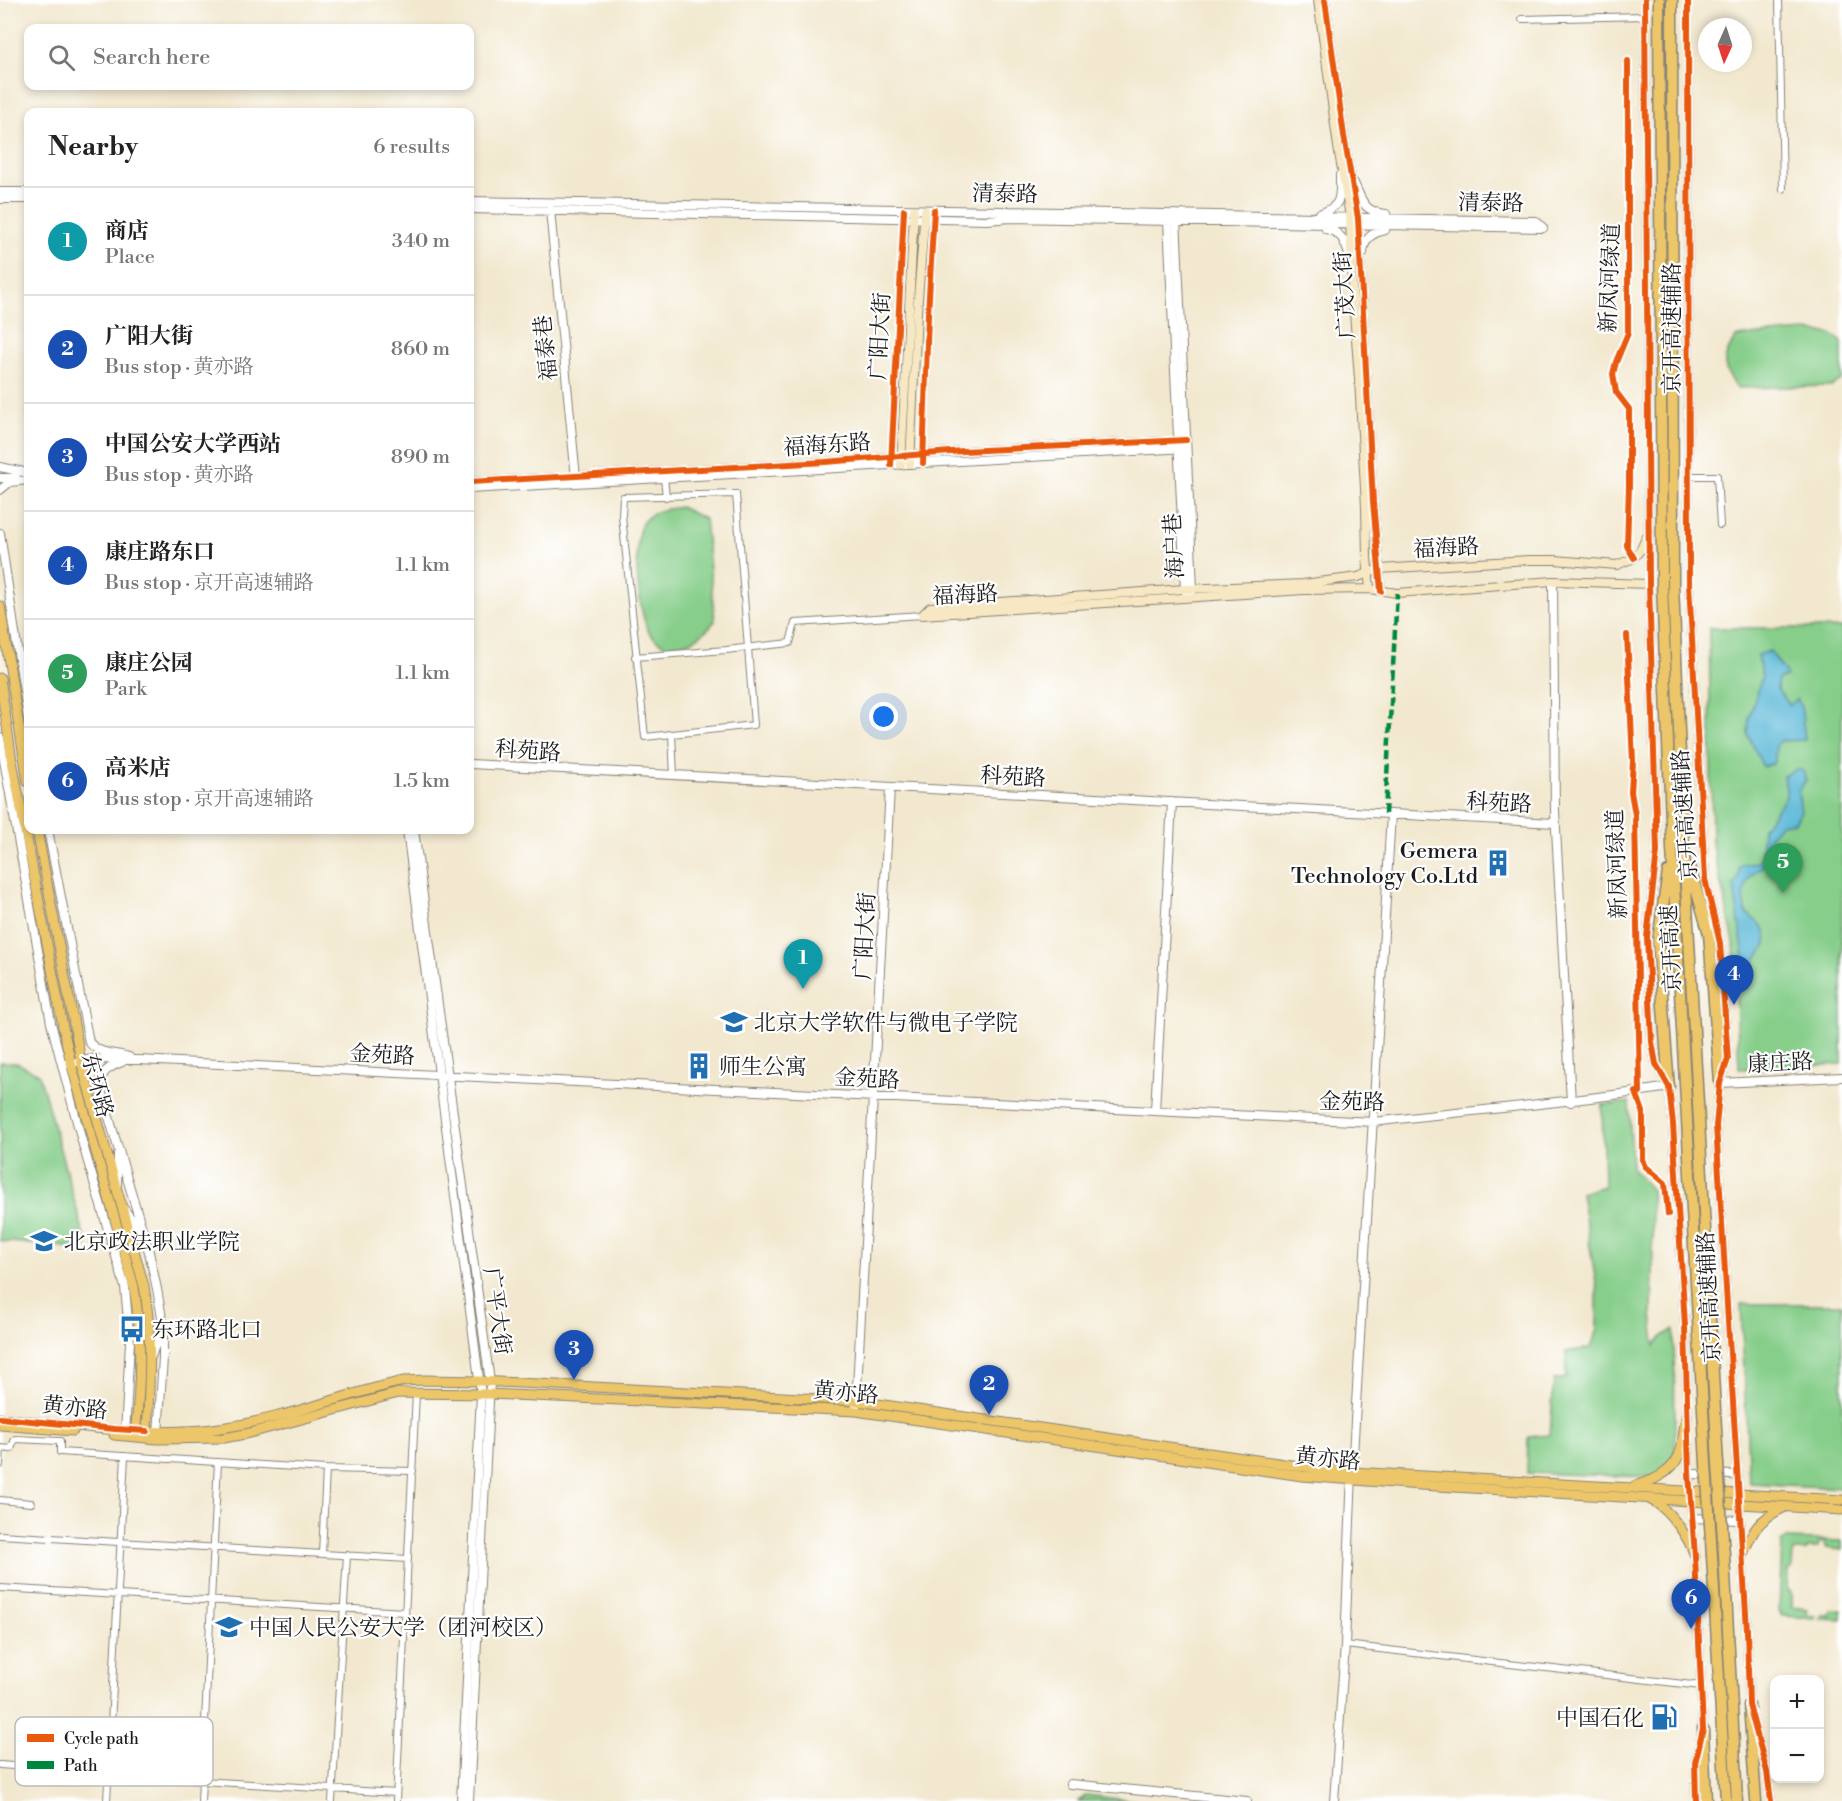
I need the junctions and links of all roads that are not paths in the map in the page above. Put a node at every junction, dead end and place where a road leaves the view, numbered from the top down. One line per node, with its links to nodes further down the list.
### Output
1 (1318, 0): 10 (main road, 广茂大街)
2 (1325, 0): 11 (main road, 广茂大街)
3 (1645, 0): 8 (main road, 京开高速辅路)
4 (1658, 0): 80 (highway, 京开高速)
5 (1674, 0): 81 (highway, 京开高速)
6 (1688, 0): 36 (main road, 京开高速辅路)
7 (1779, 0): 12 (street)
8 (1645, 16): 9 (street); 47 (main road, 京开高速辅路)
9 (1522, 19)
10 (1340, 158): 22 (street); 25 (main road, 广茂大街)
11 (1353, 180): 24 (street); 25 (main road, 广茂大街)
12 (1783, 189)
13 (0, 192): 14 (street)
14 (24, 192)
15 (0, 198): 16 (street)
16 (24, 199)
17 (474, 201): 20 (street, 清泰路)
18 (474, 209): 19 (street, 清泰路)
19 (550, 210): 20 (street, 清泰路); 39 (street, 福泰巷)
20 (914, 214): 21 (street, 清泰路); 31 (main road, 广阳大街)
21 (925, 214): 23 (street, 清泰路); 31 (main road, 广阳大街)
22 (1311, 216): 23 (street, 清泰路); 25 (street, 清泰路)
23 (1172, 219): 26 (street, 清泰路); 30 (street, 海户巷)
24 (1410, 219): 25 (street, 清泰路); 27 (street, 清泰路)
25 (1354, 221): 26 (street, 清泰路); 27 (street, 清泰路); 28 (main road, 广茂大街); 29 (main road, 广茂大街)
26 (1304, 224): 28 (street)
27 (1398, 227): 29 (street)
28 (1352, 264): 50 (main road, 广茂大街)
29 (1361, 273): 49 (main road, 广茂大街)
30 (1182, 444): 31 (street, 福海东路); 53 (street, 海户巷)
31 (905, 460): 38 (street, 福海东路); 39 (street, 福海东路)
32 (0, 467): 33 (street)
33 (24, 472)
34 (0, 473): 35 (street)
35 (24, 473)
36 (1689, 476): 46 (street); 94 (main road, 京开高速辅路)
37 (0, 478): 40 (street)
38 (664, 478): 39 (street, 福海东路); 45 (street)
39 (576, 479): 42 (street, 福海东路); 43 (street, 福海东路)
40 (24, 480)
41 (24, 480): 44 (street)
42 (474, 482)
43 (474, 489)
44 (0, 490)
45 (666, 497): 59 (street); 60 (street)
46 (1720, 525)
47 (1648, 534): 49 (main road, 福海路); 52 (main road, 京开高速辅路)
48 (0, 540): 62 (street)
49 (1379, 569): 50 (main road, 福海路); 55 (main road, 广茂大街)
50 (1368, 573): 53 (main road, 福海路); 54 (main road, 广茂大街)
51 (1553, 581): 52 (main road, 福海路); 55 (main road, 福海路); 74 (street)
52 (1649, 584): 95 (main road, 京开高速辅路)
53 (1189, 589): 56 (street, 海户巷); 58 (main road, 福海路)
54 (1370, 589): 55 (main road, 福海路); 56 (main road, 福海路)
55 (1381, 591)
56 (1190, 599): 58 (main road, 福海路)
57 (0, 606): 63 (main road)
58 (922, 615): 59 (street)
59 (748, 648): 60 (street); 65 (street)
60 (635, 657): 65 (street)
61 (0, 678): 67 (main road, 东环路)
62 (24, 694)
63 (15, 703): 64 (street); 66 (main road)
64 (24, 715)
65 (672, 734): 70 (street)
66 (24, 738)
67 (3, 741): 68 (street); 82 (street); 84 (main road, 东环路)
68 (24, 742)
69 (474, 764): 70 (street, 科苑路)
70 (674, 776): 71 (street, 科苑路)
71 (890, 788): 72 (street, 科苑路); 96 (street, 广阳大街)
72 (1172, 802): 73 (street, 科苑路); 98 (street)
73 (1391, 814): 74 (street, 科苑路); 99 (street)
74 (1555, 823): 97 (street)
75 (39, 834): 79 (main road, 东环路)
76 (49, 834): 83 (street)
77 (408, 834): 92 (street, 广平大街)
78 (414, 834): 92 (street, 广平大街)
79 (40, 842): 83 (street); 87 (main road, 东环路)
80 (1672, 848): 95 (highway); 123 (highway, 京开高速)
81 (1684, 850): 94 (highway); 123 (highway, 京开高速)
82 (22, 862): 84 (street); 86 (street)
83 (56, 868): 88 (street)
84 (37, 892): 85 (main road, 东环路)
85 (43, 925): 86 (street); 91 (main road, 东环路)
86 (39, 954): 91 (street)
87 (73, 1020): 88 (street); 91 (main road, 东环路)
88 (89, 1042): 90 (street)
89 (126, 1060): 90 (street, 金苑路); 91 (street, 金苑路); 101 (street)
90 (139, 1060): 92 (street, 金苑路)
91 (71, 1063): 100 (main road, 东环路); 102 (street); 103 (main road, 东环路)
92 (444, 1076): 96 (street, 金苑路); 110 (street, 广平大街)
93 (1842, 1077): 94 (street, 康庄路)
94 (1720, 1083): 128 (main road, 京开高速辅路)
95 (1669, 1087): 97 (street, 金苑路); 114 (main road, 京开高速辅路)
96 (874, 1097): 98 (street, 金苑路); 113 (street, 广阳大街)
97 (1571, 1102): 99 (street, 金苑路)
98 (1155, 1111): 99 (street, 金苑路)
99 (1374, 1122): 129 (street)
100 (90, 1129): 102 (street); 107 (main road, 东环路)
101 (118, 1148): 103 (street); 105 (street)
102 (90, 1169): 106 (street)
103 (116, 1185): 104 (main road, 东环路)
104 (123, 1208): 105 (street); 109 (main road, 东环路)
105 (144, 1236): 108 (street)
106 (115, 1255): 107 (street); 117 (street)
107 (132, 1276): 117 (main road, 东环路)
108 (163, 1324): 109 (street); 119 (street)
109 (150, 1360): 118 (main road, 东环路)
110 (485, 1382): 112 (street, 广平大街); 113 (main road, 黄亦路); 119 (main road, 黄亦路)
111 (416, 1393): 112 (main road, 黄亦路); 119 (main road, 黄亦路); 126 (street)
112 (486, 1394): 113 (main road, 黄亦路); 174 (street, 广平大街); 175 (street, 广平大街)
113 (856, 1406): 129 (main road, 黄亦路)
114 (1688, 1416): 127 (main road, 京开高速辅路); 130 (main road)
115 (0, 1418): 117 (main road, 黄亦路)
116 (0, 1425): 117 (main road, 黄亦路)
117 (130, 1433): 118 (main road, 黄亦路)
118 (147, 1435): 119 (main road, 黄亦路)
119 (158, 1435)
120 (0, 1448): 121 (street); 124 (street)
121 (125, 1456): 122 (street); 144 (street)
122 (218, 1462): 125 (street); 145 (street)
123 (1712, 1464): 180 (highway, bridge); 181 (highway, bridge)
124 (0, 1465)
125 (326, 1469): 126 (street); 146 (street)
126 (413, 1471): 150 (street)
127 (1689, 1474): 128 (street); 131 (main road, 京开高速辅路)
128 (1737, 1475): 133 (main road, 京开高速辅路)
129 (1351, 1476): 130 (main road, 黄亦路); 132 (main road, 黄亦路); 156 (street)
130 (1627, 1488): 131 (main road, 黄亦路)
131 (1691, 1496): 132 (main road, 黄亦路); 133 (main road); 141 (main road, 京开高速辅路)
132 (1647, 1498): 149 (main road)
133 (1738, 1499): 135 (main road); 137 (main road); 142 (main road, 京开高速辅路)
134 (0, 1500): 136 (street)
135 (1842, 1500)
136 (31, 1503)
137 (1785, 1507): 138 (main road); 147 (main road)
138 (1830, 1509): 139 (main road); 140 (main road)
139 (1842, 1510)
140 (1842, 1515)
141 (1692, 1518): 142 (street); 149 (main road, 京开高速辅路)
142 (1740, 1520): 147 (main road, 京开高速辅路)
143 (0, 1535): 144 (street)
144 (120, 1543): 145 (street); 152 (street)
145 (213, 1548): 146 (street); 153 (street)
146 (322, 1554): 148 (street)
147 (1743, 1554): 158 (main road, 京开高速辅路)
148 (347, 1555): 150 (street); 154 (street)
149 (1695, 1556): 157 (main road, 京开高速辅路)
150 (408, 1558): 155 (street)
151 (0, 1588): 152 (street)
152 (117, 1595): 153 (street); 159 (street)
153 (212, 1600): 154 (street); 160 (street)
154 (344, 1607): 155 (street); 168 (street)
155 (405, 1612): 169 (street)
156 (1345, 1645): 157 (street); 177 (street)
157 (1701, 1686): 161 (main road, 京开高速辅路)
158 (1749, 1705): 182 (highway); 183 (main road, 京开高速辅路)
159 (111, 1717)
160 (206, 1717)
161 (1703, 1729): 178 (main road, 京开高速辅路); 179 (highway)
162 (0, 1765): 163 (street)
163 (15, 1766)
164 (213, 1782): 168 (street)
165 (1070, 1784): 176 (street)
166 (108, 1786): 170 (street)
167 (202, 1786): 171 (street)
168 (333, 1789): 169 (street); 172 (street)
169 (396, 1793): 173 (street)
170 (107, 1801)
171 (201, 1801)
172 (332, 1801)
173 (396, 1801)
174 (460, 1801)
175 (469, 1801)
176 (1247, 1801)
177 (1334, 1801)
178 (1696, 1801)
179 (1706, 1801)
180 (1726, 1801)
181 (1737, 1801)
182 (1756, 1801)
183 (1771, 1801)

